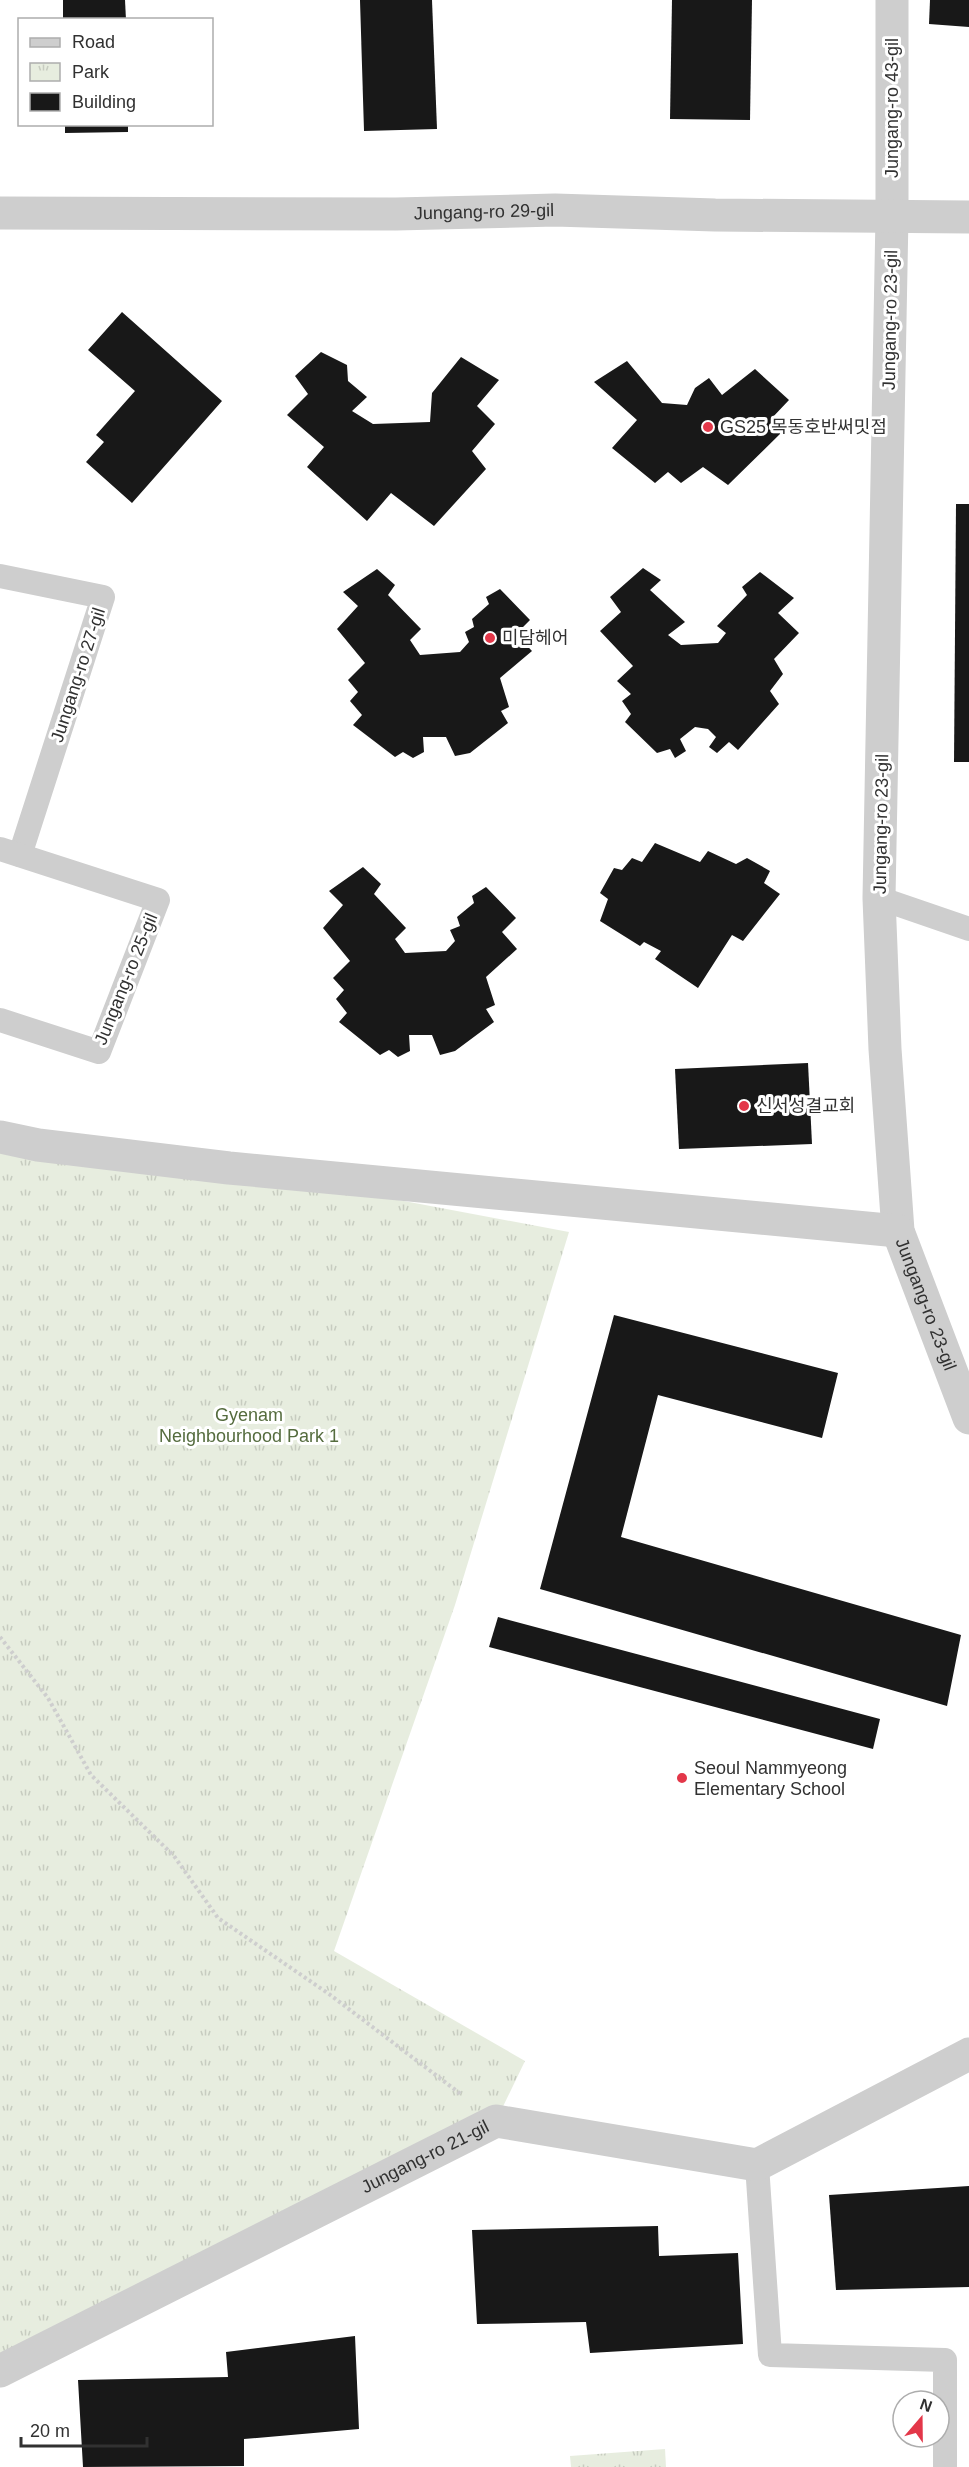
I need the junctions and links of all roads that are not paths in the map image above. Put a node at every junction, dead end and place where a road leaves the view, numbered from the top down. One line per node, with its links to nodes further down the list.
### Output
1 (892, 0): 3 (street, Jungang-ro 43-gil)
2 (0, 213): 3 (street, Jungang-ro 29-gil)
3 (892, 216): 4 (street, Jungang-ro 29-gil); 7 (street, Jungang-ro 23-gil)
4 (969, 217)
5 (0, 576): 6 (lane, Jungang-ro 27-gil)
6 (10, 852): 9 (lane, Jungang-ro 25-gil)
7 (879, 898): 8 (lane); 11 (street, Jungang-ro 23-gil)
8 (969, 929)
9 (0, 1020)
10 (0, 1137): 11 (street)
11 (898, 1231): 12 (street, Jungang-ro 23-gil)
12 (969, 1418)
13 (969, 2054): 14 (street)
14 (757, 2165): 15 (street, Jungang-ro 21-gil); 16 (lane)
15 (0, 2371)
16 (945, 2467)

